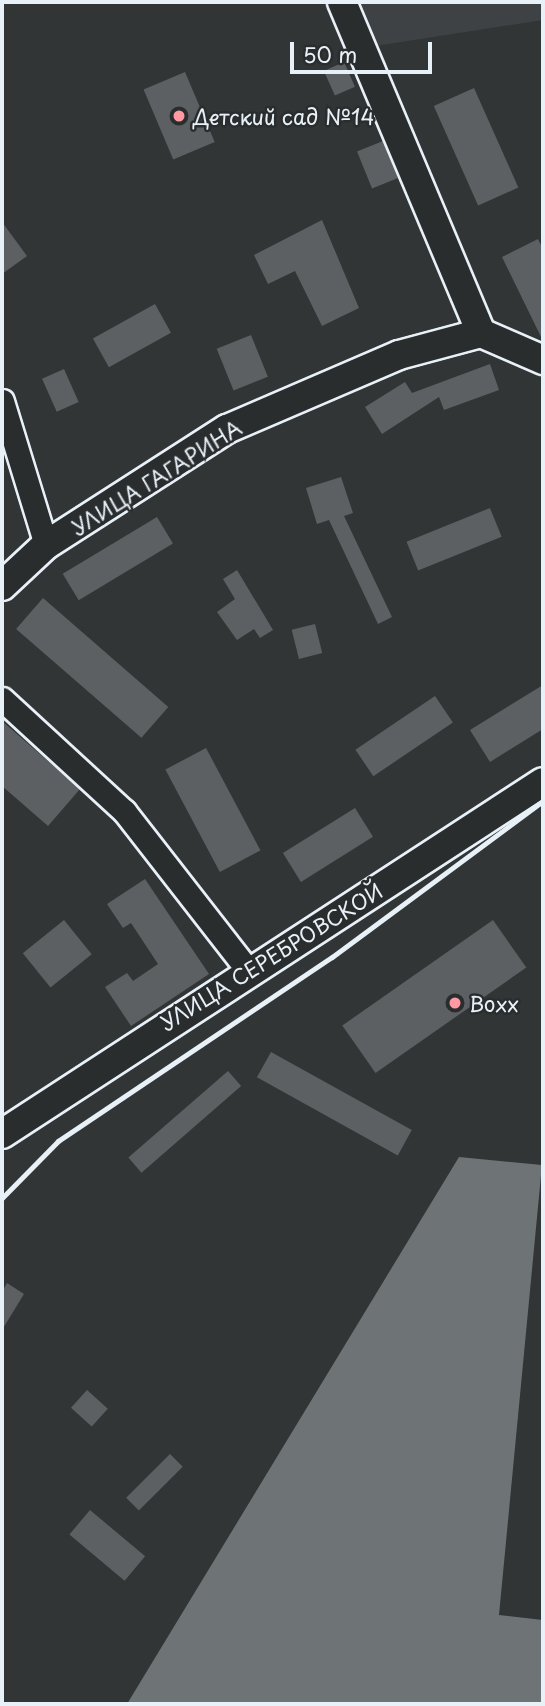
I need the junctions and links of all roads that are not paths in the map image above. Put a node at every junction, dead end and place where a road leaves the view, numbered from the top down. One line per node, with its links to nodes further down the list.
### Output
1 (342, 2): 2 (street)
2 (481, 333): 3 (street); 5 (street, УЛИЦА ГАГАРИНА)
3 (543, 360)
4 (2, 401): 5 (street)
5 (46, 545): 6 (street, УЛИЦА ГАГАРИНА)
6 (2, 586)
7 (2, 699): 9 (street)
8 (543, 782): 9 (street, УЛИЦА СЕРЕБРОВСКОЙ)
9 (248, 970): 10 (street, УЛИЦА СЕРЕБРОВСКОЙ)
10 (2, 1134)

